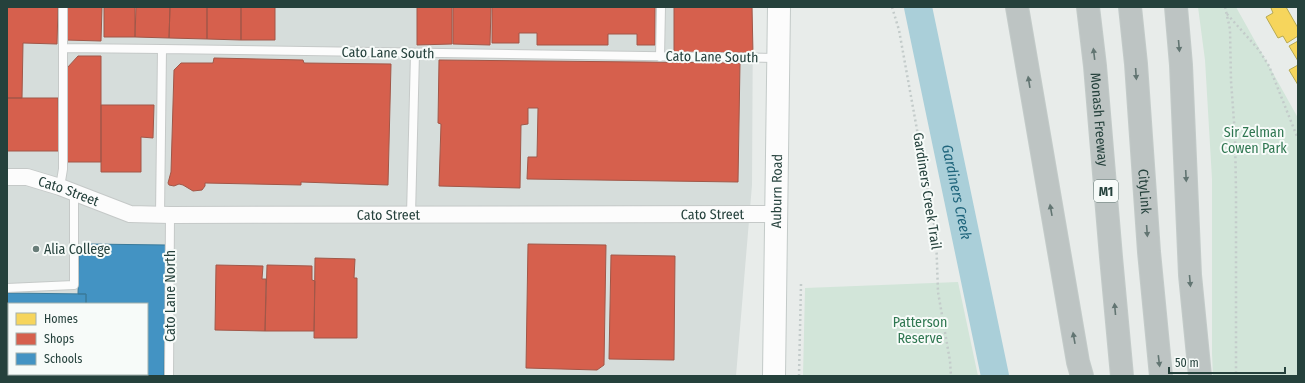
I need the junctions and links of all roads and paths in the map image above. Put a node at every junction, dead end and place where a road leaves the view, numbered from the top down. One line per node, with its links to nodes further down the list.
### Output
1 (63, 7): 11 (lane)
2 (661, 7): 14 (lane)
3 (779, 7): 15 (main road, Auburn Road)
4 (892, 7): 27 (path, Gardiners Creek Trail)
5 (1017, 7): 28 (highway, one-way to 5)
6 (1088, 7): 29 (highway, Monash Freeway / M1, one-way to 6)
7 (1130, 7): 30 (highway, CityLink, one-way to 30)
8 (1176, 7): 31 (highway, one-way to 31)
9 (1225, 7): 10 (path)
10 (1227, 13): 16 (path); 32 (path)
11 (63, 48): 12 (lane, Cato Lane South); 18 (lane)
12 (162, 49): 13 (lane, Cato Lane South); 20 (lane)
13 (416, 53): 14 (lane, Cato Lane South); 21 (lane)
14 (660, 56): 15 (lane, Cato Lane South)
15 (779, 58): 19 (main road, Auburn Road)
16 (1298, 139)
17 (7, 177): 18 (street, Cato Street)
18 (67, 190): 20 (street, Cato Street); 23 (lane)
19 (776, 214): 21 (street, Cato Street); 25 (main road, Auburn Road)
20 (165, 215): 21 (street, Cato Street); 24 (lane, Cato Lane North)
21 (411, 215)
22 (801, 284): 26 (path)
23 (7, 288)
24 (169, 376)
25 (774, 376)
26 (800, 376)
27 (951, 376)
28 (1082, 376)
29 (1122, 376)
30 (1161, 376)
31 (1200, 376)
32 (1236, 376)

